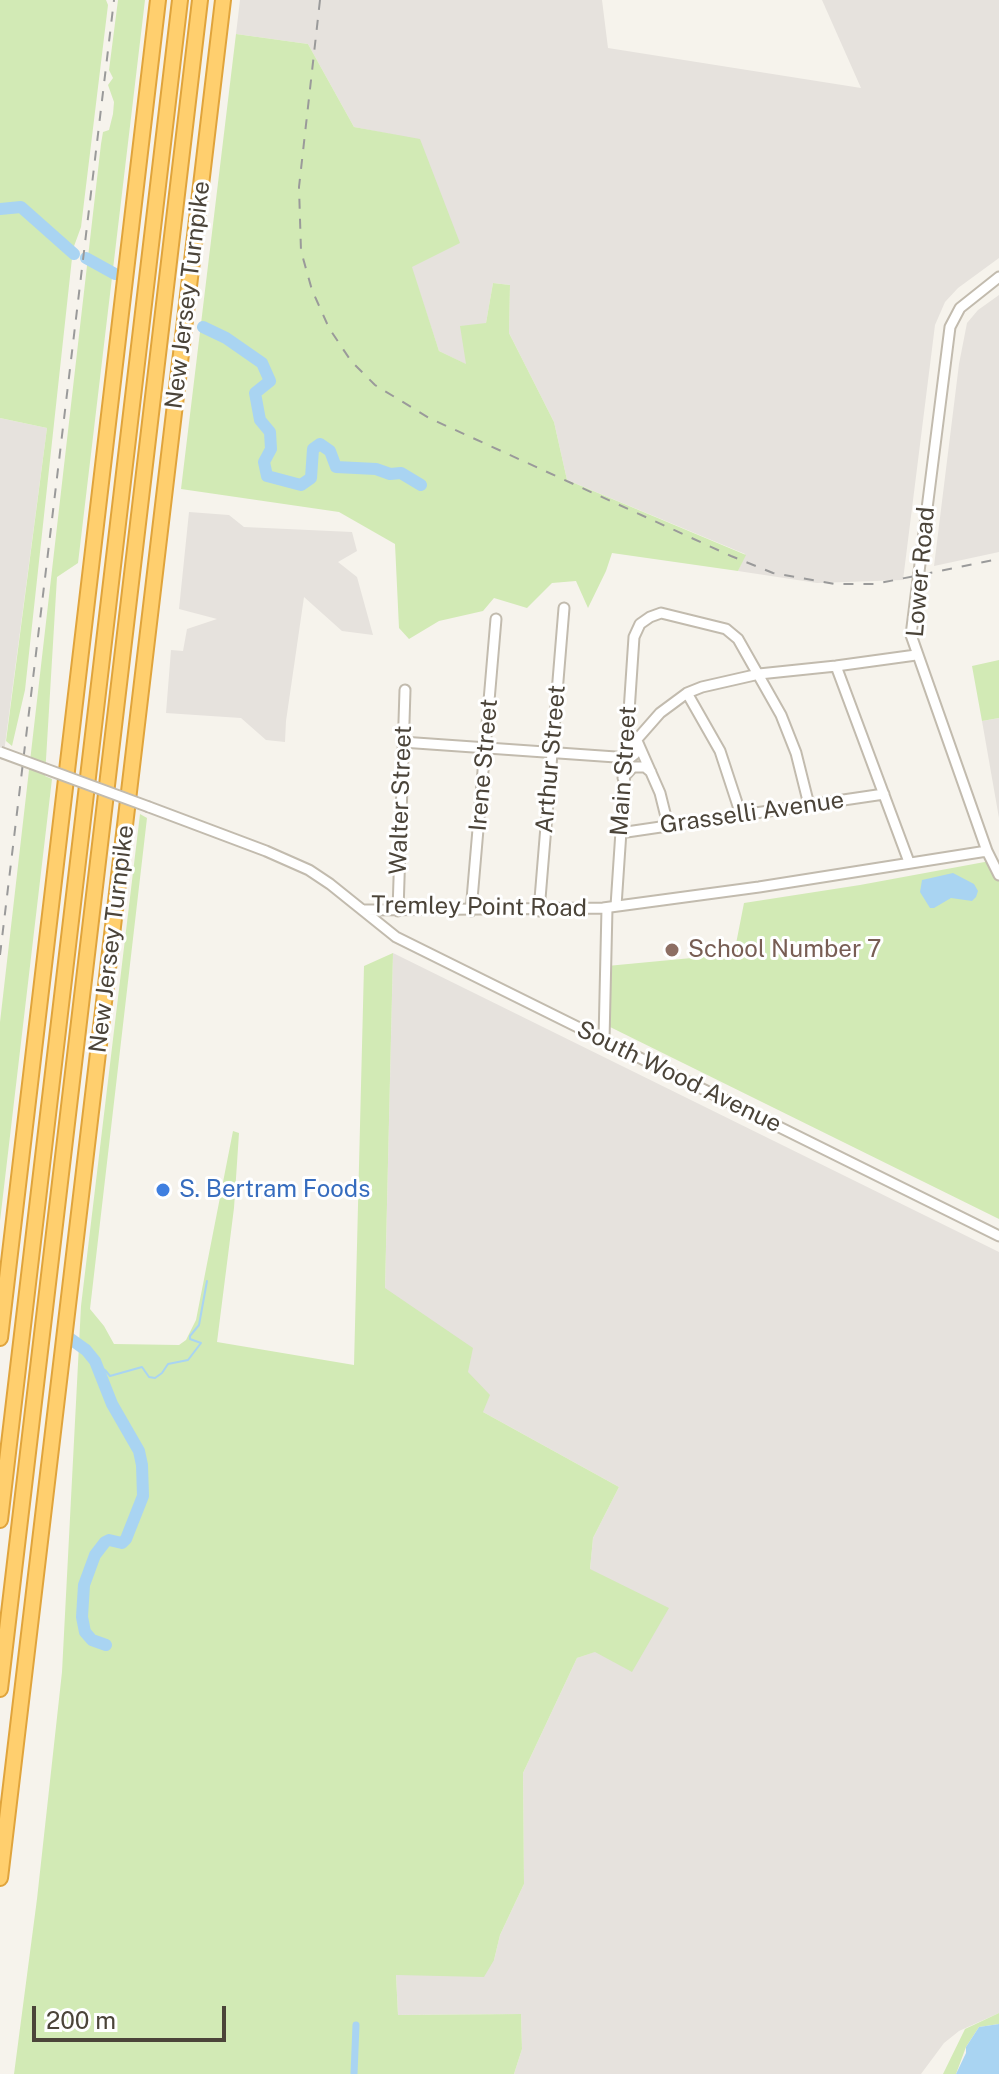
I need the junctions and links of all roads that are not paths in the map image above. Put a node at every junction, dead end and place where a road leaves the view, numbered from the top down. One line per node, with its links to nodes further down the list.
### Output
1 (158, 0): 36 (highway)
2 (180, 0): 37 (highway, New Jersey Turnpike)
3 (200, 0): 38 (highway, New Jersey Turnpike)
4 (223, 0): 39 (highway, New Jersey Turnpike)
5 (999, 277): 8 (street, Lower Road)
6 (564, 608): 17 (street, Arthur Street)
7 (496, 619): 15 (street, Irene Street)
8 (916, 655): 9 (street); 26 (street, Lower Road)
9 (836, 666): 10 (street); 21 (street)
10 (759, 674): 12 (street); 18 (street, Main Street); 22 (street)
11 (405, 690): 14 (street, Walter Street)
12 (687, 693): 13 (street); 23 (street)
13 (637, 740): 18 (street); 19 (street)
14 (402, 742): 15 (street); 31 (street, Walter Street)
15 (485, 748): 17 (street); 32 (street, Irene Street)
16 (0, 752): 30 (street, Tremley Point Road, bridge)
17 (552, 753): 18 (street); 33 (street, Arthur Street)
18 (624, 756): 20 (street, Main Street)
19 (651, 772): 20 (street); 24 (street)
20 (623, 778): 25 (street, Main Street)
21 (884, 794): 22 (street, Grasselli Avenue); 27 (street)
22 (809, 805): 23 (street, Grasselli Avenue)
23 (741, 815): 24 (street, Grasselli Avenue)
24 (668, 825): 25 (street, Grasselli Avenue)
25 (620, 833): 29 (street, Main Street)
26 (987, 851): 27 (street, Tremley Point Road); 28 (street, Lower Road)
27 (909, 862): 29 (street, Tremley Point Road)
28 (999, 875)
29 (612, 907): 33 (street, Tremley Point Road); 34 (street, Main Street)
30 (364, 910): 31 (street, Tremley Point Road); 34 (street, South Wood Avenue)
31 (398, 911): 32 (street, Tremley Point Road)
32 (471, 911): 33 (street, Tremley Point Road)
33 (539, 911)
34 (604, 1040): 35 (street, South Wood Avenue)
35 (999, 1236)
36 (0, 1338)
37 (0, 1520)
38 (0, 1689)
39 (0, 1878)

